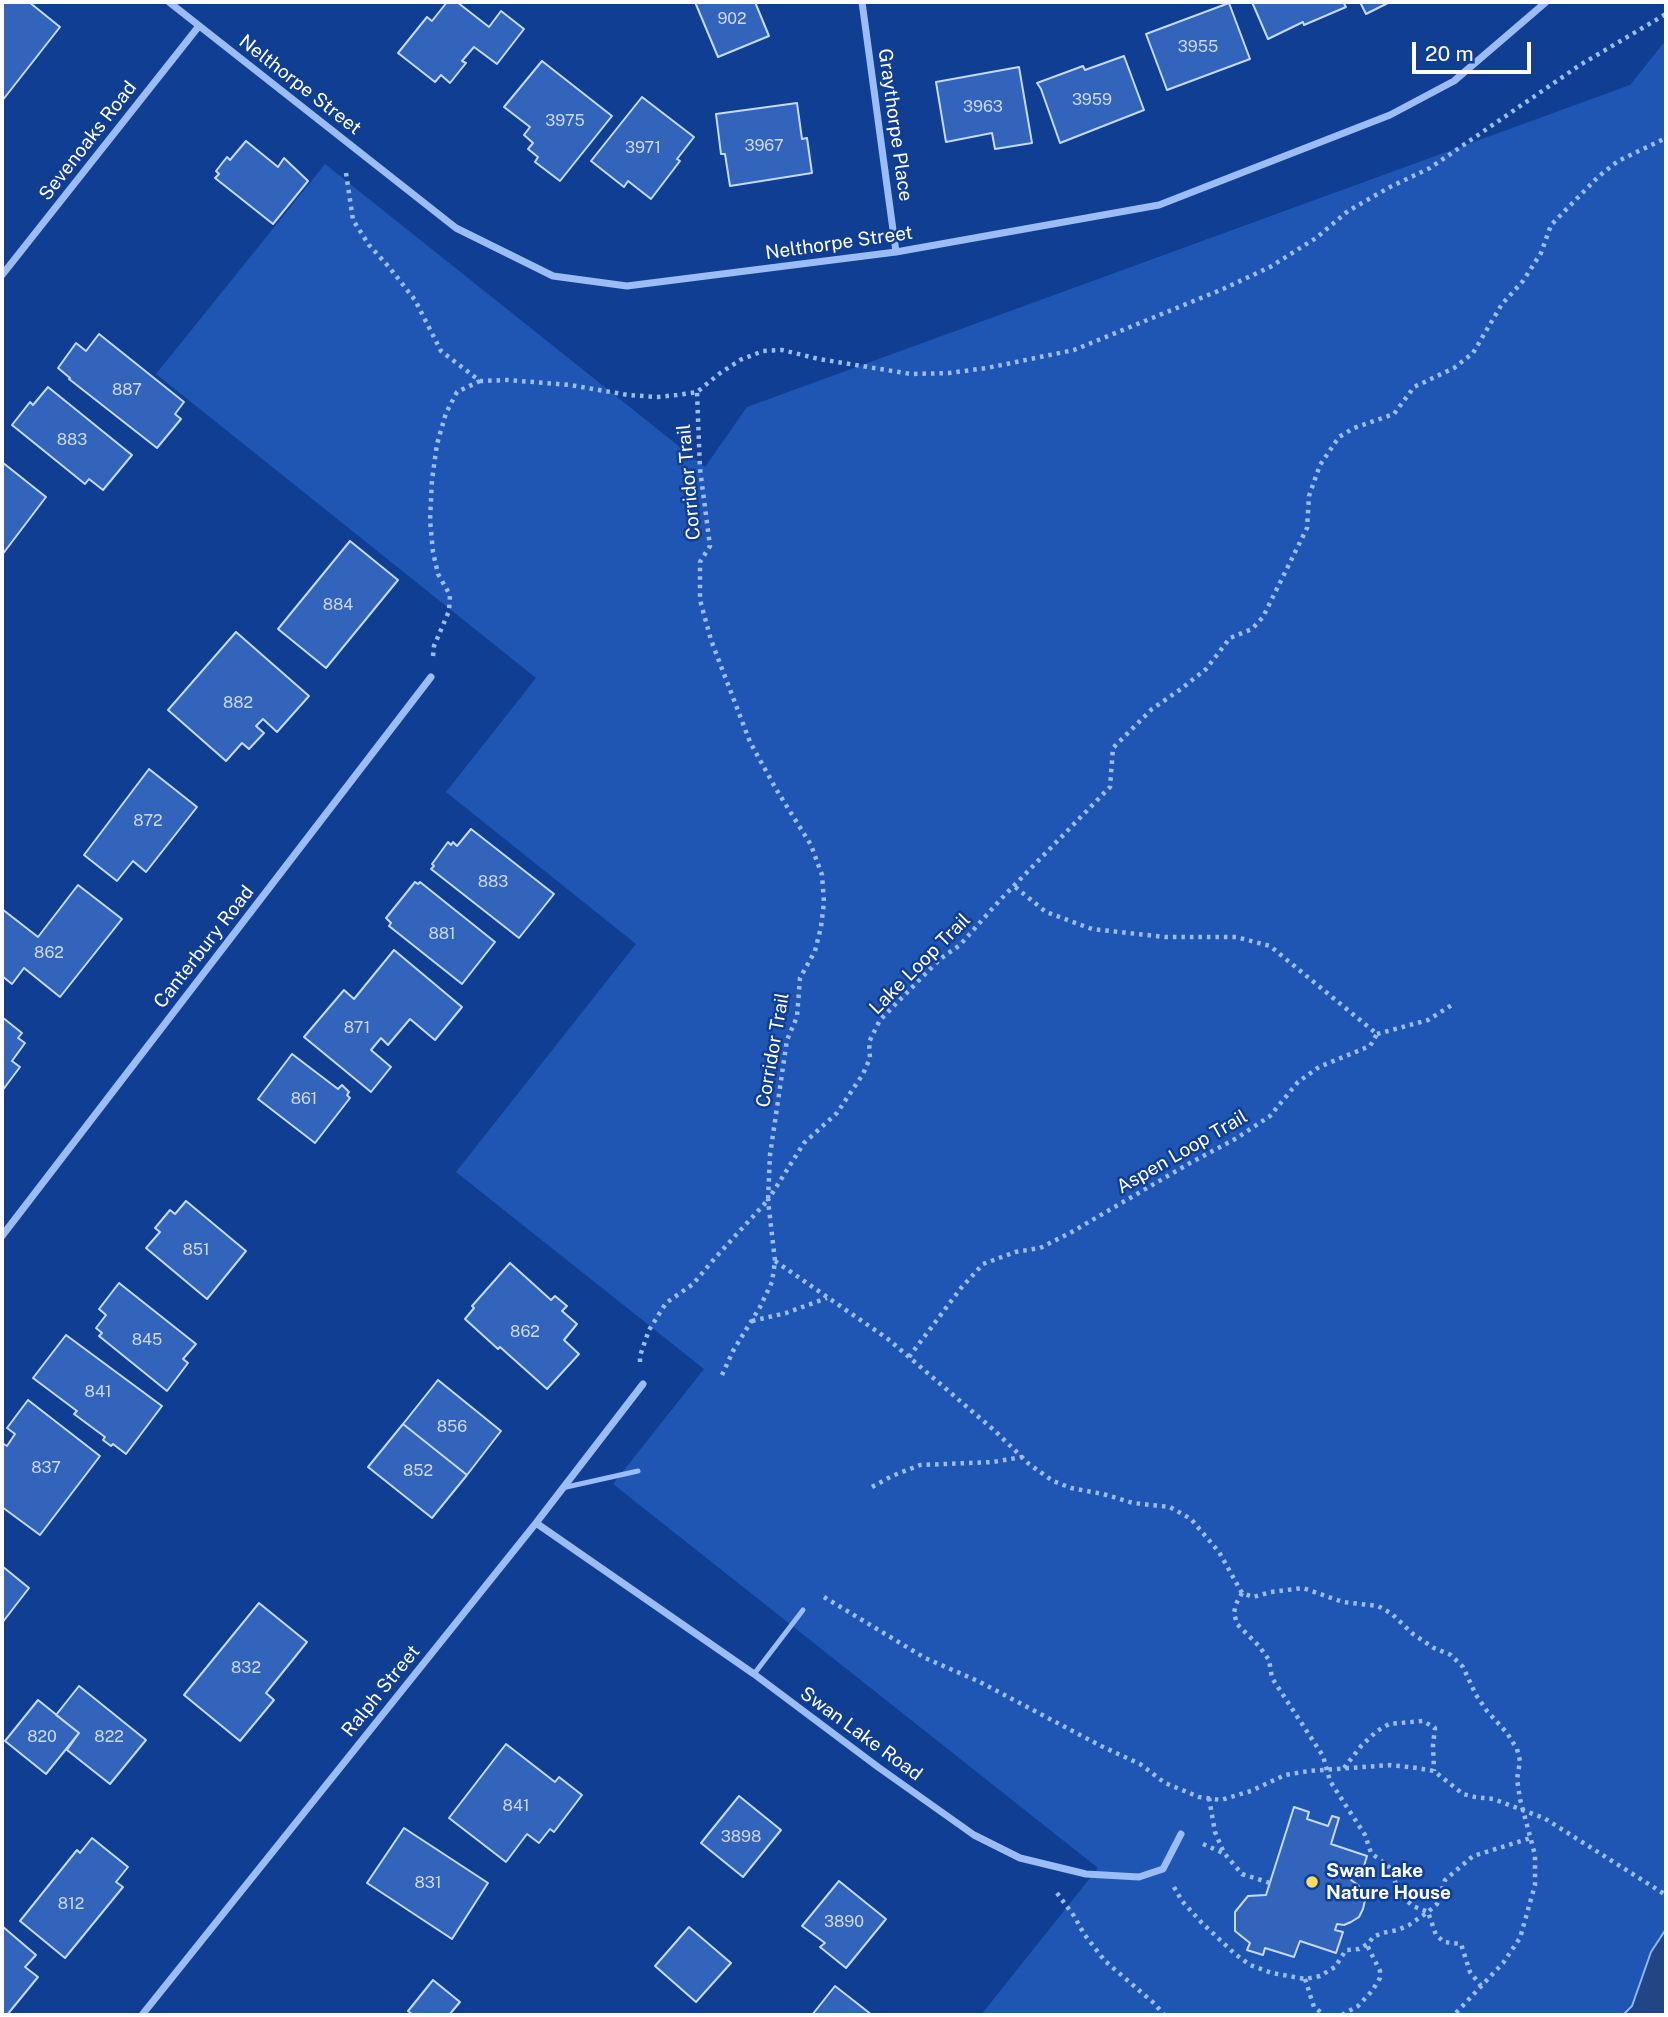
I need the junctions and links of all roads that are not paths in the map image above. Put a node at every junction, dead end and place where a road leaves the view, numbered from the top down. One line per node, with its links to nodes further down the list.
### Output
1 (169, 2): 4 (street, Nelthorpe Street)
2 (862, 2): 5 (street, Graythorpe Place)
3 (1546, 2): 5 (street, Nelthorpe Street)
4 (199, 26): 5 (street, Nelthorpe Street); 6 (street, Sevenoaks Road)
5 (896, 252)
6 (2, 275)
7 (431, 677): 8 (street, Canterbury Road)
8 (2, 1236)
9 (643, 1384): 11 (street, Ralph Street)
10 (638, 1471): 11 (lane)
11 (562, 1488): 12 (street, Ralph Street)
12 (536, 1523): 14 (street, Swan Lake Road); 16 (street, Ralph Street)
13 (803, 1610): 14 (lane)
14 (754, 1674): 15 (street, Swan Lake Road)
15 (1181, 1834)
16 (142, 2015)

